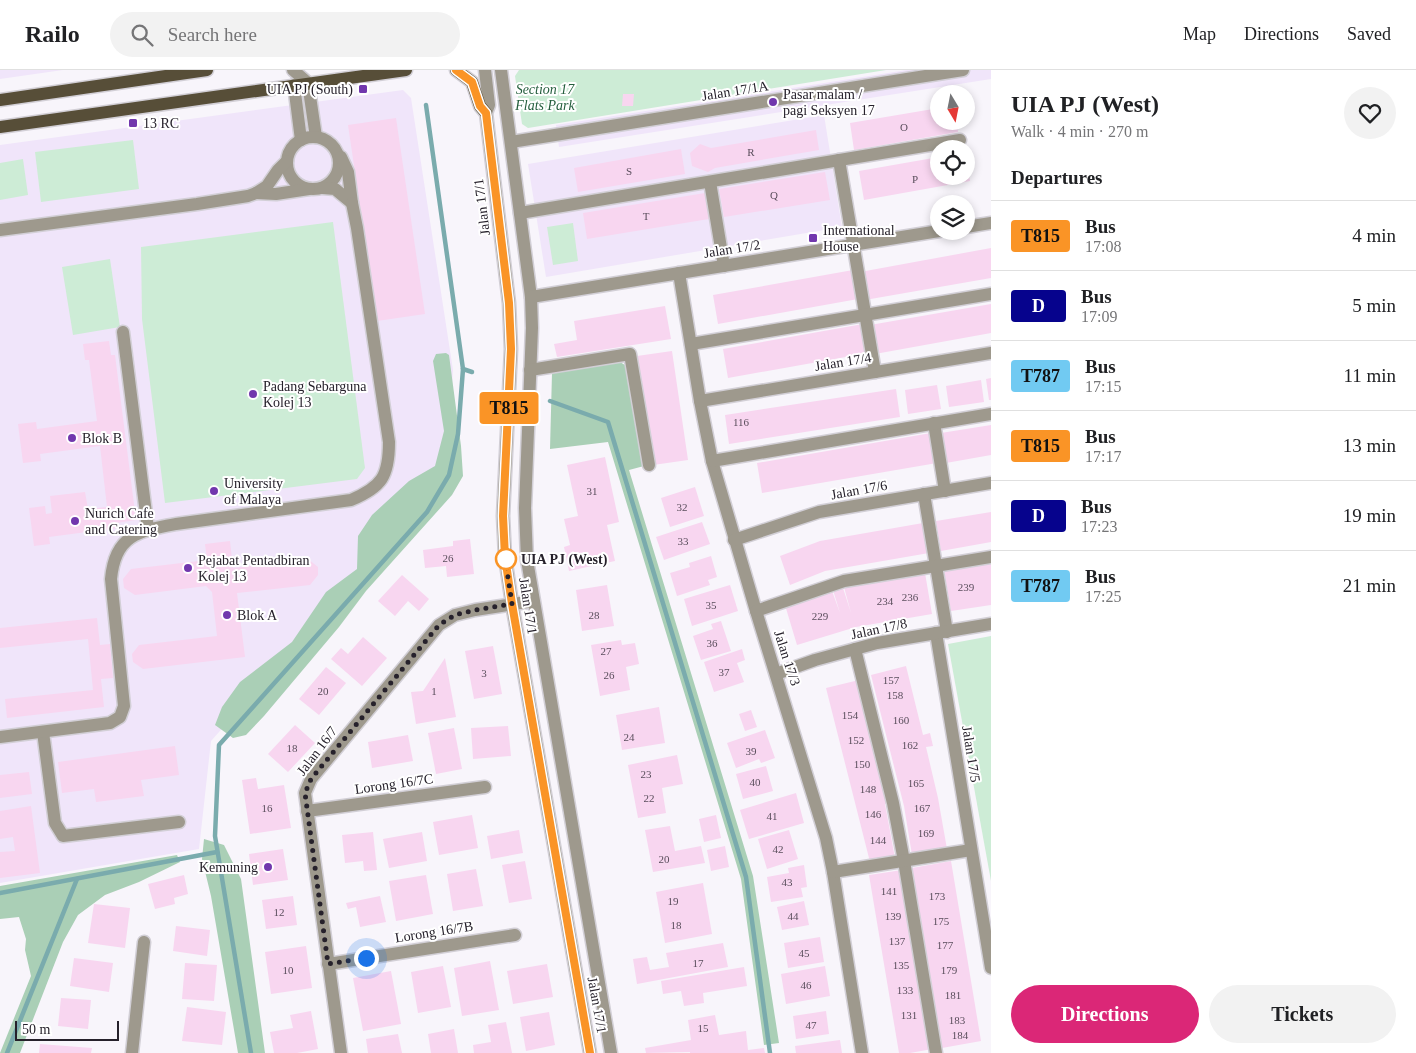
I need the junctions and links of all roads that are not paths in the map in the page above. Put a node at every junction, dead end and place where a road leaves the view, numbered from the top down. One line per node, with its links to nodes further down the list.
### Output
1 (207, 70): 10 (main road)
2 (293, 70): 8 (street)
3 (406, 70): 8 (main road)
4 (456, 70): 11 (main road)
5 (484, 70): 11 (street, Jalan 17/1)
6 (501, 70): 15 (street, Jalan 17/1)
7 (963, 70): 15 (street, Jalan 17/1A)
8 (308, 83): 9 (main road); 13 (street)
9 (294, 85): 12 (main road); 14 (street)
10 (0, 100)
11 (486, 113): 54 (street, Jalan 17/1)
12 (0, 127)
13 (316, 137): 14 (street); 17 (street)
14 (301, 140): 19 (street)
15 (511, 142): 25 (street, Jalan 17/1)
16 (930, 145): 18 (street)
17 (337, 151): 21 (street); 24 (street)
18 (839, 160): 20 (street); 30 (street)
19 (287, 161): 22 (street); 23 (street)
20 (710, 182): 25 (street); 31 (street)
21 (323, 188): 22 (street); 24 (street)
22 (309, 189): 23 (street)
23 (256, 193): 28 (street)
24 (352, 203): 49 (street)
25 (520, 213): 34 (street, Jalan 17/1)
26 (991, 222): 27 (street)
27 (975, 225)
28 (0, 230)
29 (930, 232): 30 (street, Jalan 17/2)
30 (854, 245): 31 (street, Jalan 17/2); 35 (street)
31 (724, 266): 32 (street, Jalan 17/2)
32 (679, 273): 34 (street, Jalan 17/2); 37 (street, Jalan 17/3)
33 (991, 294): 35 (street)
34 (531, 297): 39 (street, Jalan 17/1)
35 (865, 315): 37 (street); 40 (street)
36 (123, 332): 49 (street)
37 (691, 344): 41 (street, Jalan 17/3)
38 (991, 353): 40 (street, Jalan 17/4)
39 (530, 370): 45 (street); 53 (street, Jalan 17/1)
40 (875, 372): 41 (street, Jalan 17/4)
41 (700, 401): 44 (street, Jalan 17/3)
42 (991, 414): 43 (street)
43 (934, 423): 44 (street); 47 (street)
44 (712, 461): 50 (street, Jalan 17/3)
45 (649, 465)
46 (991, 483): 47 (street, Jalan 17/6)
47 (945, 491): 48 (street, Jalan 17/6)
48 (924, 494): 50 (street, Jalan 17/6); 52 (street, Jalan 17/5)
49 (148, 529): 60 (street)
50 (734, 540): 55 (street, Jalan 17/3)
51 (991, 557): 52 (street)
52 (936, 566): 55 (street); 57 (street, Jalan 17/5)
53 (533, 601): 54 (street, Jalan 16/7); 76 (street, Jalan 17/1)
54 (512, 604): 63 (street, Jalan 16/7); 75 (street, Jalan 17/1)
55 (756, 611): 59 (street, Jalan 17/3)
56 (991, 624): 57 (street, Jalan 17/8)
57 (942, 632): 58 (street, Jalan 17/8); 65 (street, Jalan 17/5)
58 (855, 649): 59 (street, Jalan 17/8); 66 (street)
59 (776, 674): 67 (street, Jalan 17/3)
60 (43, 732): 61 (street); 64 (street)
61 (0, 737)
62 (484, 787): 63 (street, Lorong 16/7C)
63 (307, 812): 71 (street, Jalan 16/7)
64 (179, 822)
65 (971, 850): 66 (street); 68 (street, Jalan 17/5)
66 (904, 861): 67 (street); 78 (street)
67 (833, 872): 77 (street, Jalan 17/3)
68 (987, 916): 72 (street, Jalan 17/5)
69 (515, 935): 71 (street, Lorong 16/7B)
70 (144, 942): 73 (street)
71 (328, 964): 74 (street, Jalan 16/7)
72 (991, 968)
73 (132, 1053)
74 (341, 1053)
75 (590, 1053)
76 (611, 1053)
77 (862, 1053)
78 (936, 1053)

